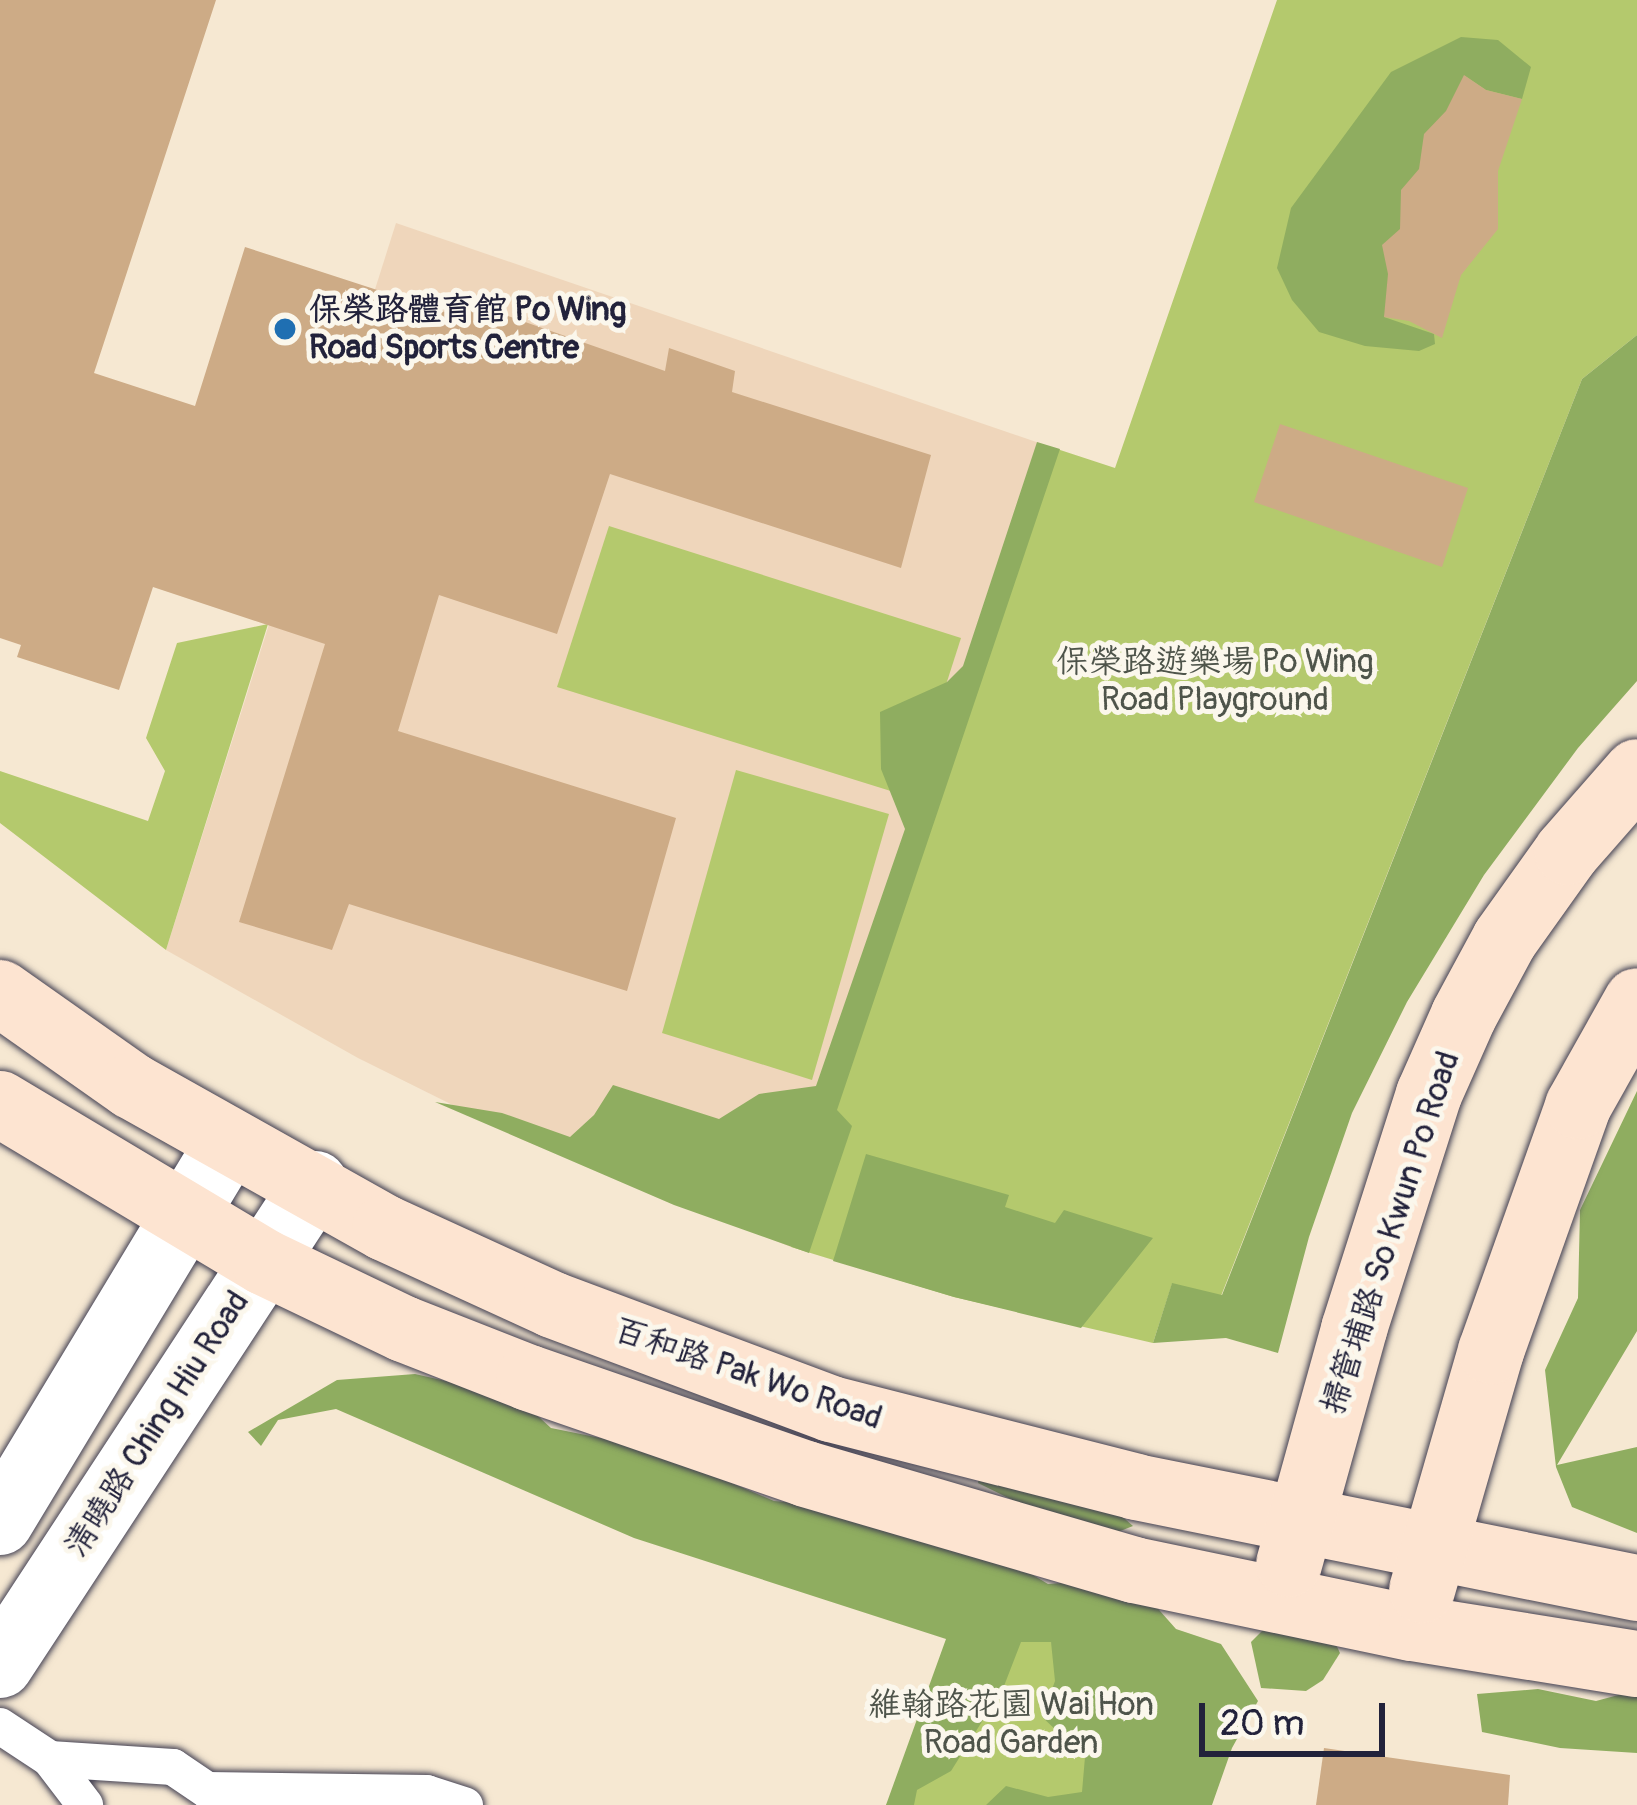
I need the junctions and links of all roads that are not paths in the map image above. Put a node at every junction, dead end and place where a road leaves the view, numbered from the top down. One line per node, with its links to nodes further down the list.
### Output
1 (1637, 772): 10 (main road, 掃管埔路 So Kwun Po Road)
2 (0, 993): 5 (main road, 百和路 Pak Wo Road)
3 (1637, 1001): 11 (main road)
4 (0, 1104): 7 (main road)
5 (229, 1142): 6 (main road, 百和路 Pak Wo Road); 7 (street)
6 (315, 1184): 8 (street, 清曉路 Ching Hiu Road); 10 (main road, 百和路 Pak Wo Road)
7 (187, 1216): 8 (main road); 9 (street)
8 (264, 1262): 13 (main road); 16 (street, 清曉路 Ching Hiu Road)
9 (0, 1522)
10 (1299, 1522): 11 (main road, 百和路 Pak Wo Road); 13 (main road, 掃管埔路 So Kwun Po Road)
11 (1433, 1549): 12 (main road, 百和路 Pak Wo Road); 14 (main road)
12 (1637, 1588)
13 (1281, 1603): 14 (main road)
14 (1412, 1628): 15 (main road)
15 (1637, 1664)
16 (0, 1665)
17 (0, 1726): 18 (lane)
18 (50, 1759): 19 (lane); 20 (lane)
19 (195, 1797): 21 (lane)
20 (85, 1805)
21 (465, 1805)

